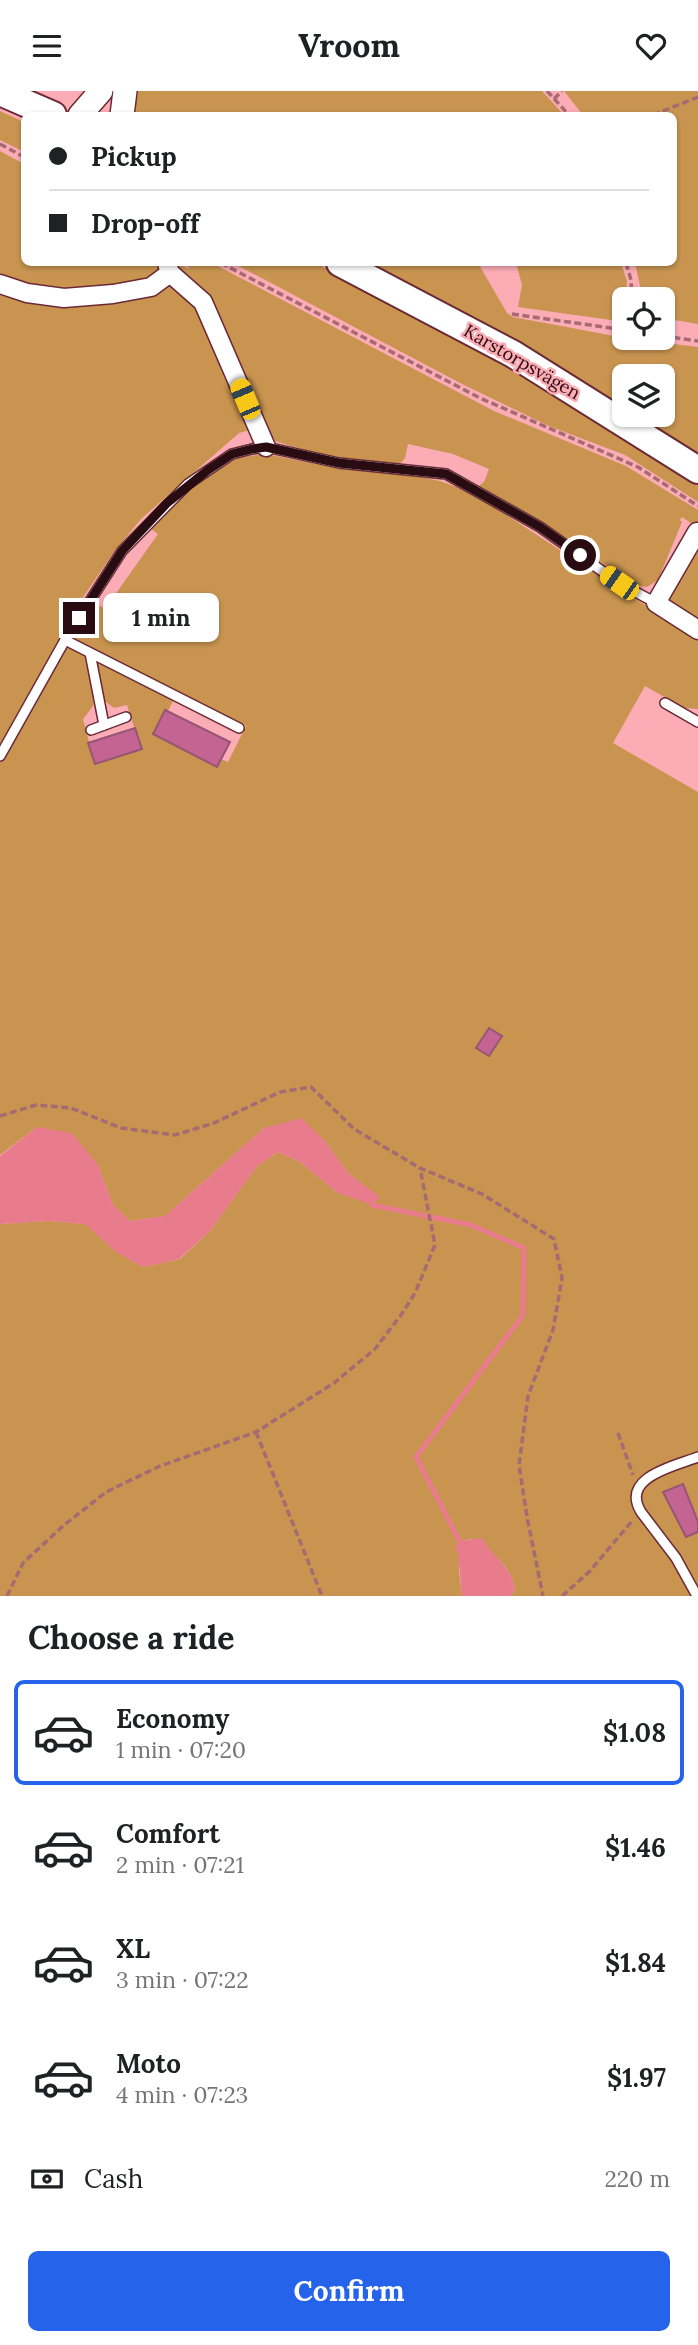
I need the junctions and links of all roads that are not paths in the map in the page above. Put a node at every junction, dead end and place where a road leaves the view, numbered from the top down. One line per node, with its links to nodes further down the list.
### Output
1 (100, 91): 5 (street)
2 (125, 91): 6 (street)
3 (0, 92): 4 (main road)
4 (46, 112)
5 (82, 112)
6 (122, 112)
7 (346, 266): 11 (main road, Karstorpsvägen)
8 (169, 268): 9 (street); 10 (street)
9 (0, 285)
10 (266, 447): 13 (lane); 15 (lane)
11 (698, 470)
12 (697, 531): 13 (street)
13 (656, 603): 14 (street)
14 (698, 630)
15 (65, 640): 16 (lane); 23 (lane)
16 (90, 653): 20 (lane); 21 (lane)
17 (665, 703): 19 (lane)
18 (126, 717): 20 (lane)
19 (698, 722)
20 (104, 725): 22 (lane)
21 (239, 728)
22 (91, 730)
23 (0, 755)
24 (698, 1457): 25 (lane)
25 (697, 1596)

